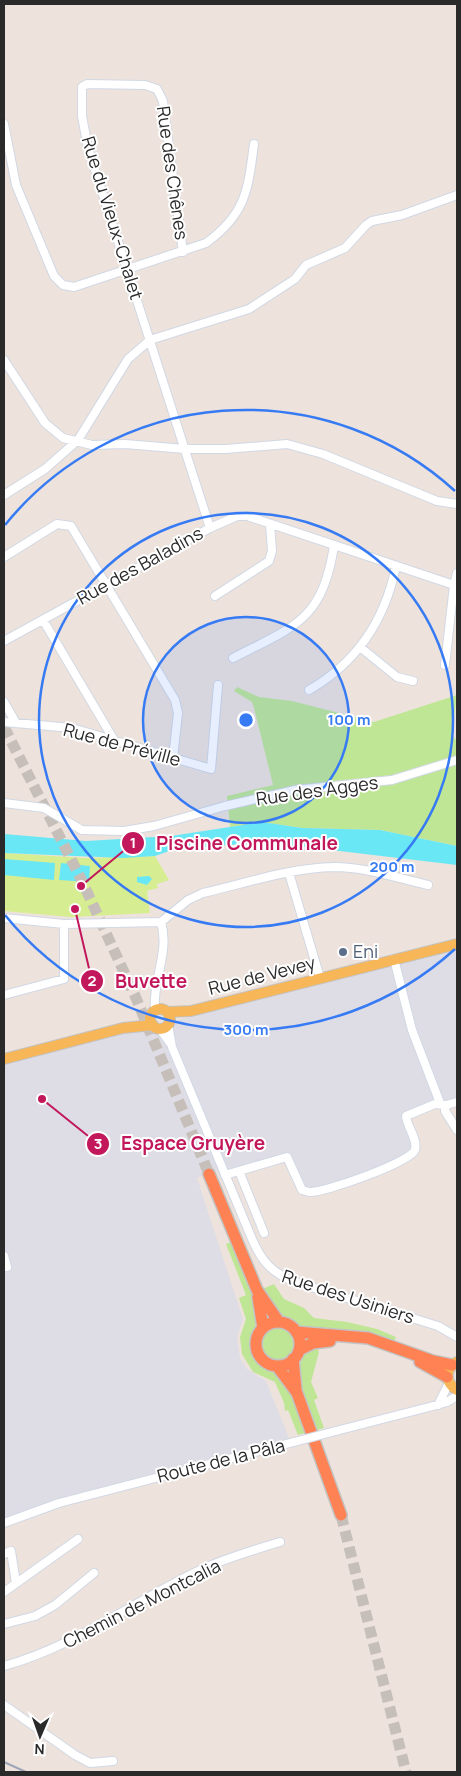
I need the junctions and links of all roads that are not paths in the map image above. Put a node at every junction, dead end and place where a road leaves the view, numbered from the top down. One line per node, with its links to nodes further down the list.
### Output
1 (80, 94): 5 (street, Rue des Chênes); 6 (street, Rue du Vieux-Chalet)
2 (4, 124): 6 (street)
3 (254, 144): 5 (street)
4 (457, 195): 7 (street)
5 (183, 252): 6 (street)
6 (128, 270): 7 (street, Rue du Vieux-Chalet)
7 (150, 340): 9 (street); 10 (street, Rue des Baladins)
8 (4, 360): 9 (street)
9 (78, 440): 10 (street); 11 (street)
10 (185, 450): 12 (street); 14 (street, Rue des Baladins)
11 (4, 495)
12 (457, 504)
13 (270, 524): 14 (street); 15 (street); 21 (street)
14 (210, 528): 19 (street, Rue des Baladins)
15 (334, 546): 17 (street); 25 (street)
16 (4, 557): 19 (street)
17 (396, 566): 20 (street); 24 (street)
18 (457, 573): 20 (street)
19 (107, 584): 22 (street, Rue des Baladins); 34 (street)
20 (454, 586): 26 (street)
21 (215, 596)
22 (42, 620): 23 (street, Rue des Baladins); 33 (street)
23 (4, 641)
24 (360, 647): 27 (street); 29 (street)
25 (233, 658)
26 (445, 665)
27 (413, 681)
28 (218, 685): 34 (street, Rue de Préville)
29 (308, 690)
30 (4, 702): 32 (street)
31 (4, 722): 32 (street, Rue de Préville)
32 (16, 723): 33 (street, Rue de Préville)
33 (114, 740): 34 (street, Rue de Préville)
34 (173, 758)
35 (457, 760): 36 (street, Rue des Agges)
36 (4, 803)
37 (289, 873): 38 (street); 40 (street); 44 (street)
38 (428, 885)
39 (4, 918): 41 (street)
40 (161, 922): 41 (street); 46 (street)
41 (64, 924): 45 (street)
42 (457, 944): 43 (main road, Rue de Vevey)
43 (394, 959): 44 (main road, Rue de Vevey); 49 (street)
44 (320, 978): 46 (main road, Rue de Vevey)
45 (4, 995)
46 (160, 1020): 47 (main road, Rue de Vevey); 53 (street, Rue des Usiniers)
47 (4, 1059)
48 (457, 1102): 49 (street)
49 (443, 1104): 50 (street); 51 (street)
50 (457, 1130)
51 (238, 1171): 53 (street); 54 (street)
52 (209, 1174): 57 (highway)
53 (225, 1175): 61 (street, Rue des Usiniers)
54 (264, 1233)
55 (4, 1256): 56 (street)
56 (6, 1267)
57 (257, 1290): 58 (highway); 59 (highway)
58 (279, 1322): 59 (highway); 60 (highway)
59 (263, 1328): 64 (highway)
60 (296, 1332): 62 (highway); 63 (highway)
61 (457, 1337)
62 (296, 1354): 64 (highway); 65 (highway); 66 (highway)
63 (455, 1363): 65 (main road)
64 (277, 1366): 66 (highway)
65 (451, 1383): 68 (street)
66 (296, 1393): 69 (highway)
67 (457, 1396): 68 (street, Route de la Pâla)
68 (438, 1405): 70 (street, Route de la Pâla, bridge)
69 (341, 1515)
70 (5, 1523)
71 (78, 1539): 75 (street)
72 (280, 1542): 78 (street, Chemin de Montcalia)
73 (4, 1554): 75 (street)
74 (94, 1573): 77 (street)
75 (16, 1583): 76 (street)
76 (4, 1592)
77 (4, 1624)
78 (4, 1666)
79 (4, 1705): 80 (street)
80 (113, 1761)

